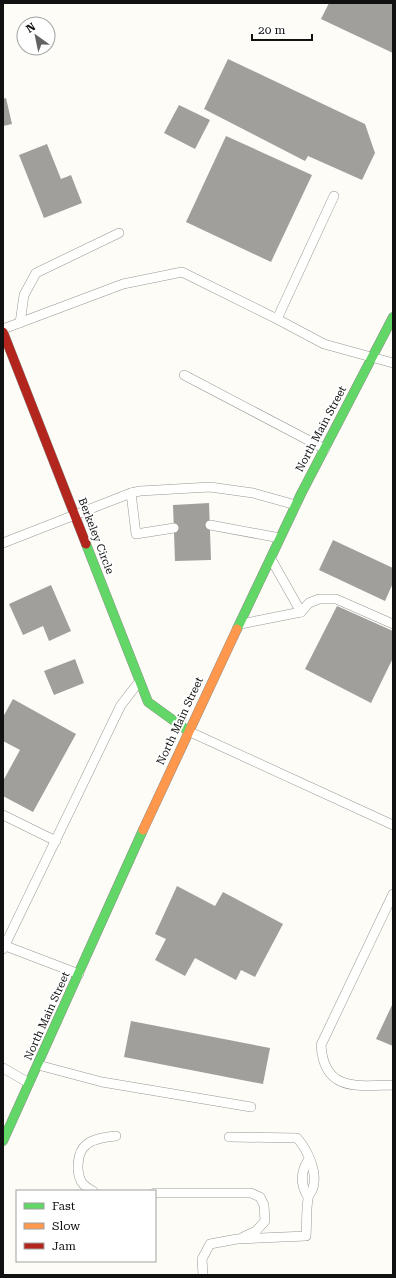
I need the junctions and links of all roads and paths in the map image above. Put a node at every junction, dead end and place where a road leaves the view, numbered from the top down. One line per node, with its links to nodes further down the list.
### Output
1 (334, 196): 4 (lane)
2 (118, 233): 5 (lane)
3 (393, 317): 7 (main road, North Main Street)
4 (277, 319): 5 (lane); 7 (lane)
5 (20, 323): 6 (lane)
6 (3, 331): 13 (main road, Berkeley Circle)
7 (372, 357): 8 (lane); 10 (main road, North Main Street)
8 (393, 363)
9 (184, 375): 10 (lane)
10 (325, 449): 12 (main road, North Main Street)
11 (131, 493): 12 (lane); 13 (lane); 15 (lane)
12 (296, 505): 16 (main road, North Main Street)
13 (74, 514): 17 (lane); 22 (main road, Berkeley Circle)
14 (210, 525): 16 (lane)
15 (174, 528)
16 (280, 538): 18 (main road, North Main Street)
17 (3, 543)
18 (270, 558): 19 (lane); 20 (main road, North Main Street)
19 (301, 612): 20 (lane); 21 (lane)
20 (239, 624): 23 (main road, North Main Street)
21 (393, 624)
22 (140, 681): 23 (main road, Berkeley Circle); 26 (lane)
23 (188, 731): 25 (lane); 29 (main road, North Main Street)
24 (3, 815): 26 (lane)
25 (393, 825)
26 (56, 841): 28 (lane)
27 (393, 894): 33 (lane)
28 (4, 947): 29 (lane)
29 (79, 974): 30 (main road, North Main Street)
30 (38, 1065): 32 (main road, North Main Street); 34 (lane)
31 (3, 1068): 32 (lane)
32 (29, 1083): 37 (main road, North Main Street)
33 (393, 1085)
34 (251, 1107)
35 (116, 1136): 38 (lane)
36 (229, 1137): 40 (lane)
37 (3, 1141)
38 (92, 1190)
39 (156, 1193): 40 (lane)
40 (237, 1240): 41 (lane)
41 (203, 1275)

